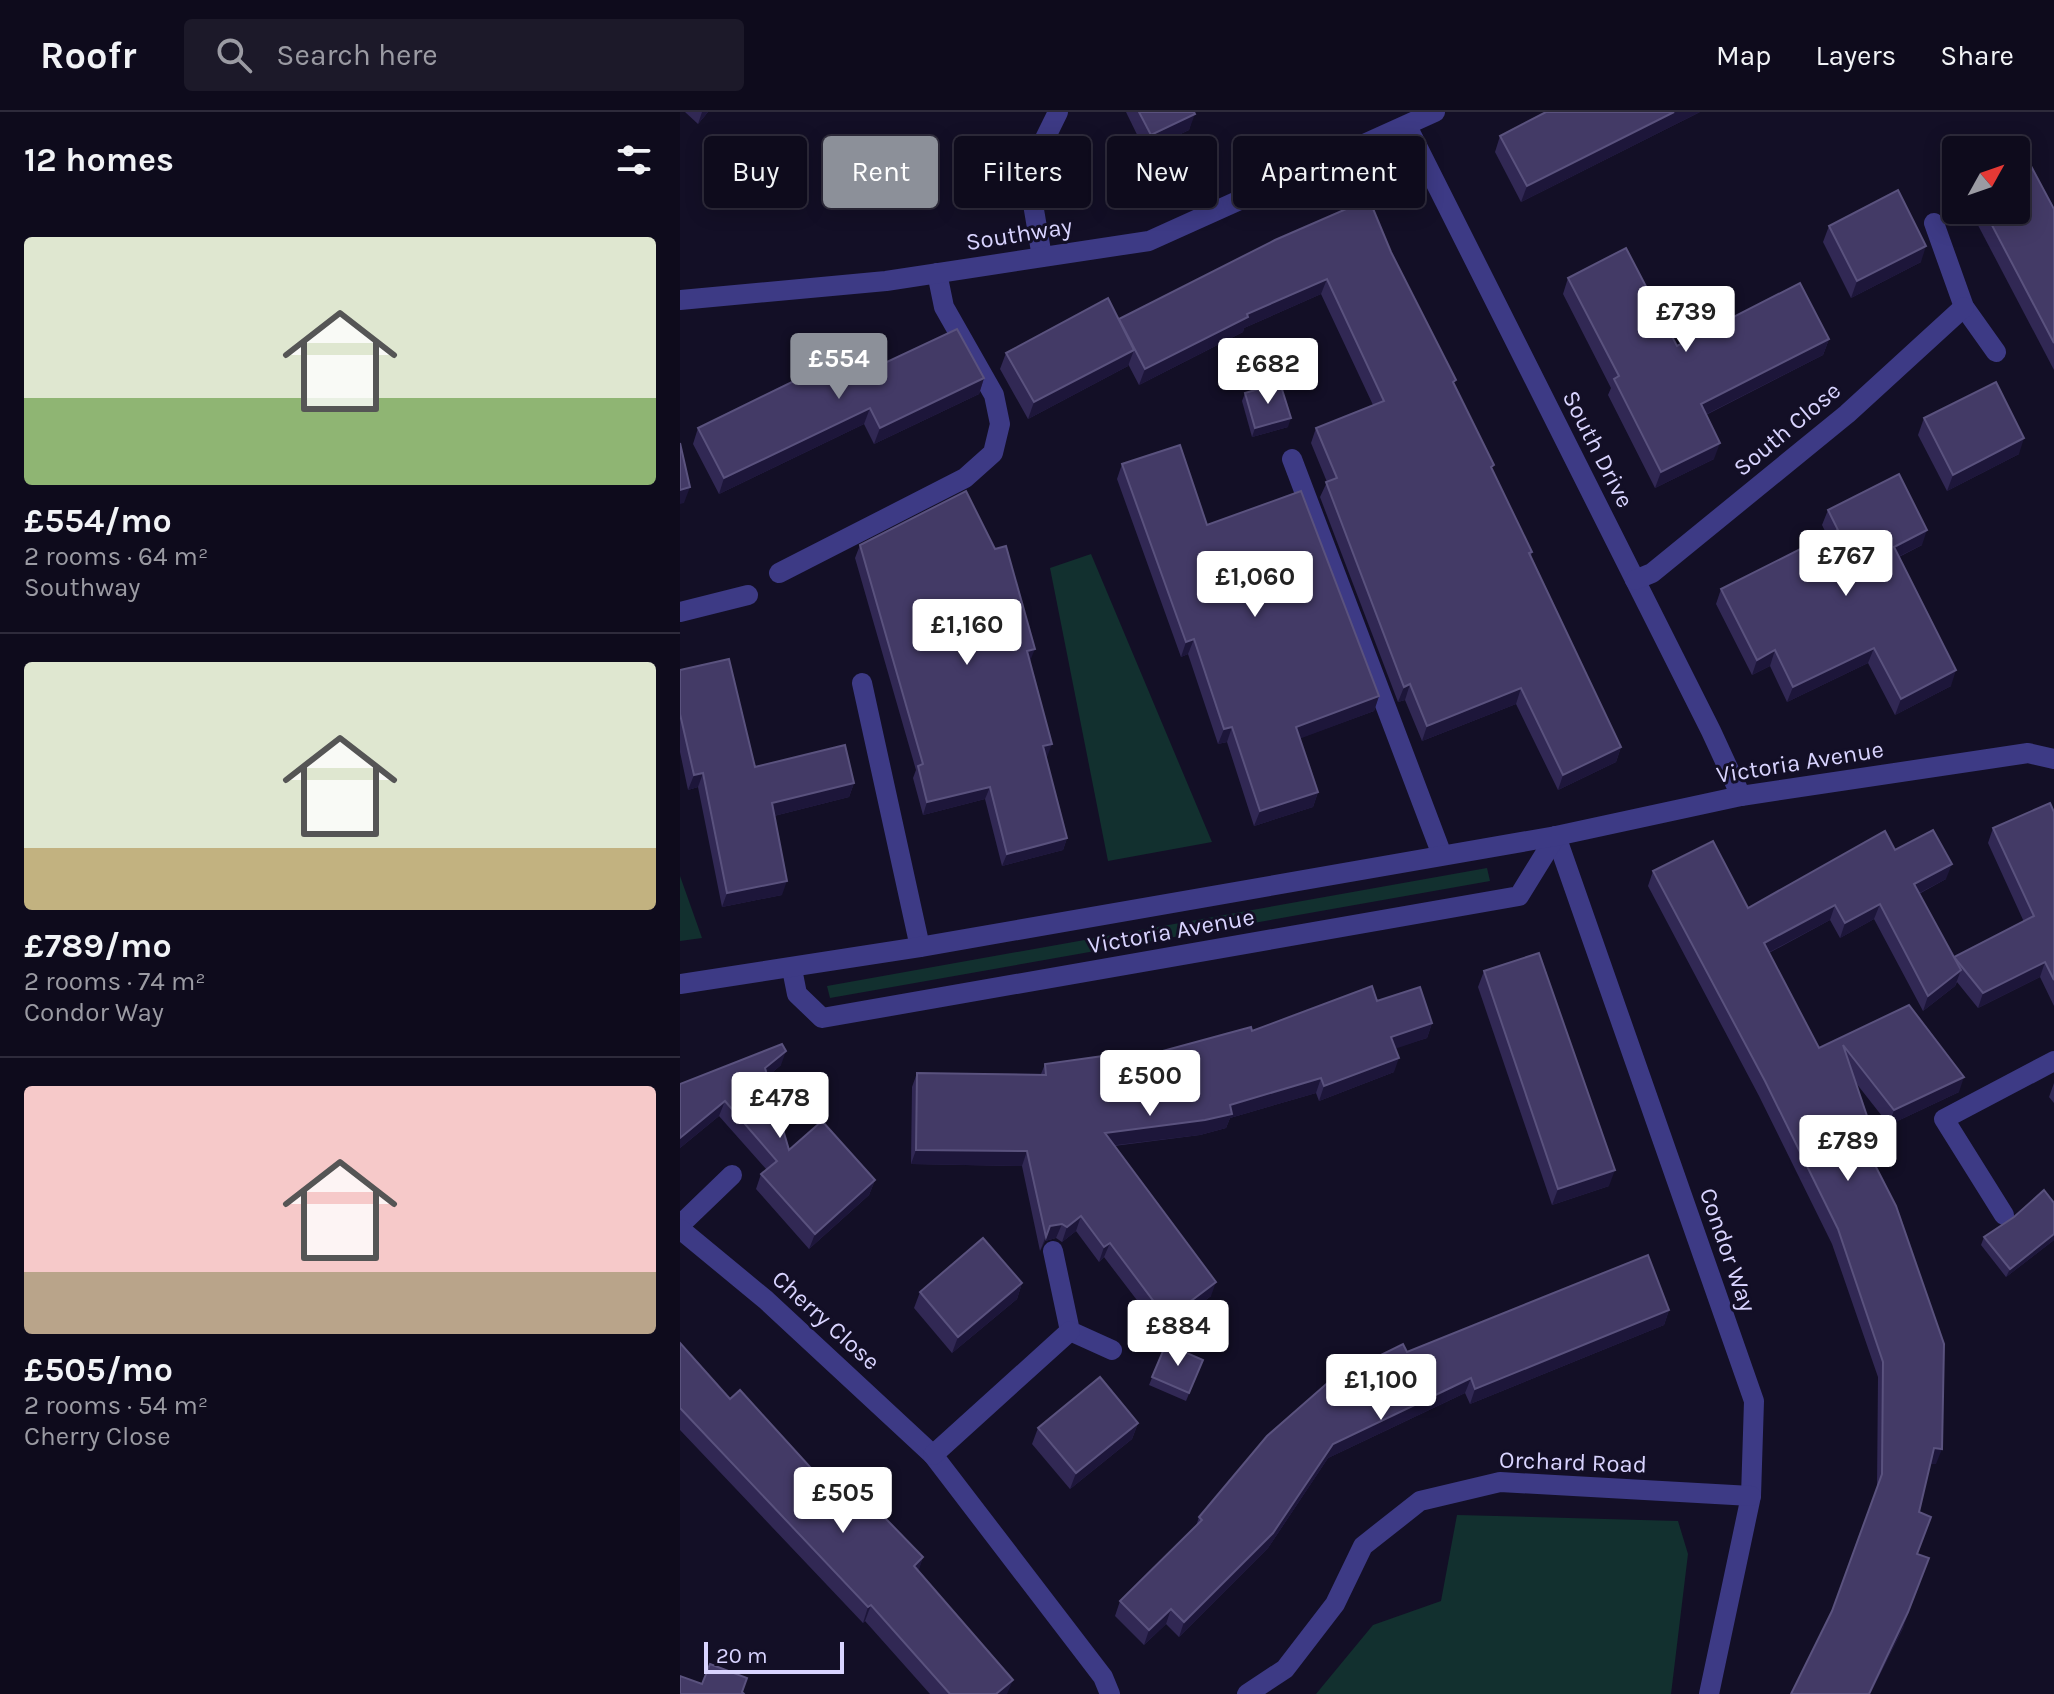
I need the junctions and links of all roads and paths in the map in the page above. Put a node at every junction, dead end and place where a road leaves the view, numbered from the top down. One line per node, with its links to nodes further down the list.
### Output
1 (1058, 112): 5 (street)
2 (1435, 112): 3 (street, Southway)
3 (1407, 126): 5 (street, Southway); 12 (street, South Drive)
4 (1934, 223): 8 (street)
5 (1042, 257): 6 (street, Southway)
6 (937, 273): 7 (street, Southway); 11 (street)
7 (680, 300)
8 (1964, 307): 9 (street); 12 (street, South Close)
9 (1996, 352)
10 (1292, 459): 19 (street)
11 (779, 573)
12 (1635, 580): 17 (street, South Drive)
13 (748, 595): 14 (street)
14 (680, 612)
15 (862, 683): 20 (street)
16 (2054, 759): 17 (street, Victoria Avenue)
17 (1741, 796): 18 (street, Victoria Avenue)
18 (1556, 836): 19 (street, Victoria Avenue); 21 (street, Victoria Avenue); 31 (street, Condor Way)
19 (1442, 855): 20 (street, Victoria Avenue)
20 (920, 947): 21 (street, Victoria Avenue)
21 (792, 969): 22 (street, Victoria Avenue)
22 (680, 984)
23 (2054, 1061): 25 (street)
24 (732, 1175): 26 (street)
25 (2004, 1215)
26 (680, 1227): 30 (street, Cherry Close)
27 (1053, 1251): 28 (street)
28 (1070, 1331): 29 (street); 30 (street)
29 (1112, 1350)
30 (933, 1455): 32 (street, Cherry Close)
31 (1751, 1496): 33 (street, Orchard Road); 34 (street, Condor Way)
32 (1110, 1694)
33 (1247, 1694)
34 (1709, 1694)

